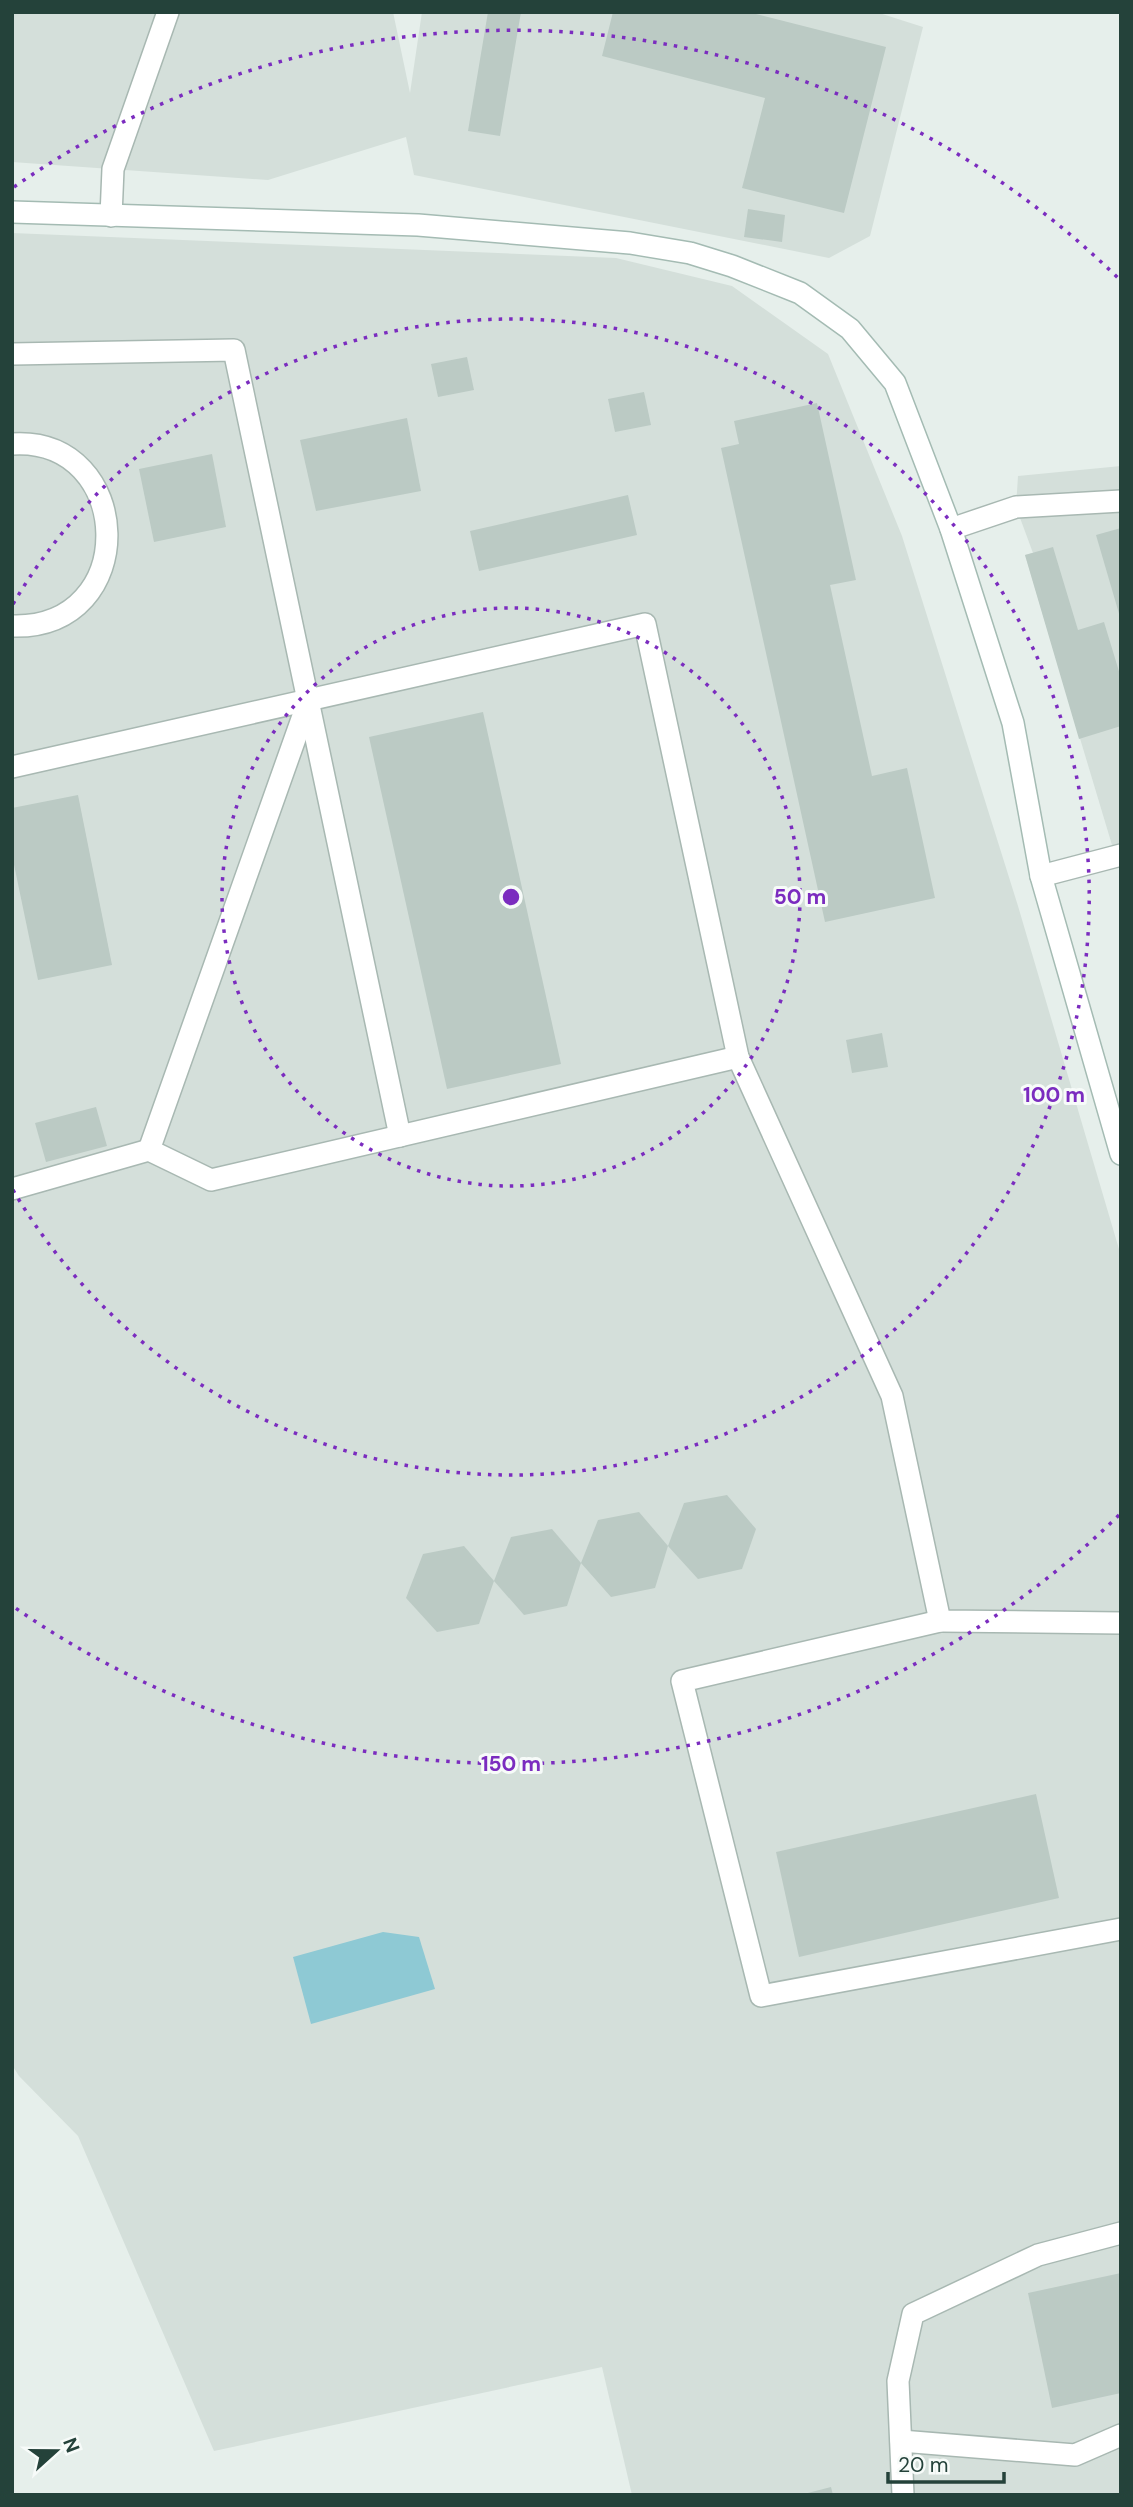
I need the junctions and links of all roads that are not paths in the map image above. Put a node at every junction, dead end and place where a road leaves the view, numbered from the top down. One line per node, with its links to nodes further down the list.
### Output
1 (168, 12): 3 (street)
2 (12, 212): 3 (street)
3 (111, 216): 7 (street)
4 (12, 354): 9 (street)
5 (12, 444): 8 (street)
6 (1121, 500): 7 (street)
7 (951, 529): 12 (street)
8 (12, 626)
9 (309, 700): 10 (street); 13 (street); 14 (street); 15 (street)
10 (12, 767)
11 (1121, 855): 12 (street)
12 (1041, 876): 16 (street)
13 (738, 1057): 14 (street); 18 (street)
14 (400, 1136): 15 (street)
15 (149, 1150): 17 (street)
16 (1121, 1154)
17 (12, 1189)
18 (940, 1620): 19 (street); 20 (street)
19 (1121, 1623)
20 (1121, 1929)
21 (1121, 2232): 23 (street)
22 (1121, 2435): 23 (street)
23 (901, 2441): 24 (street)
24 (903, 2495)

